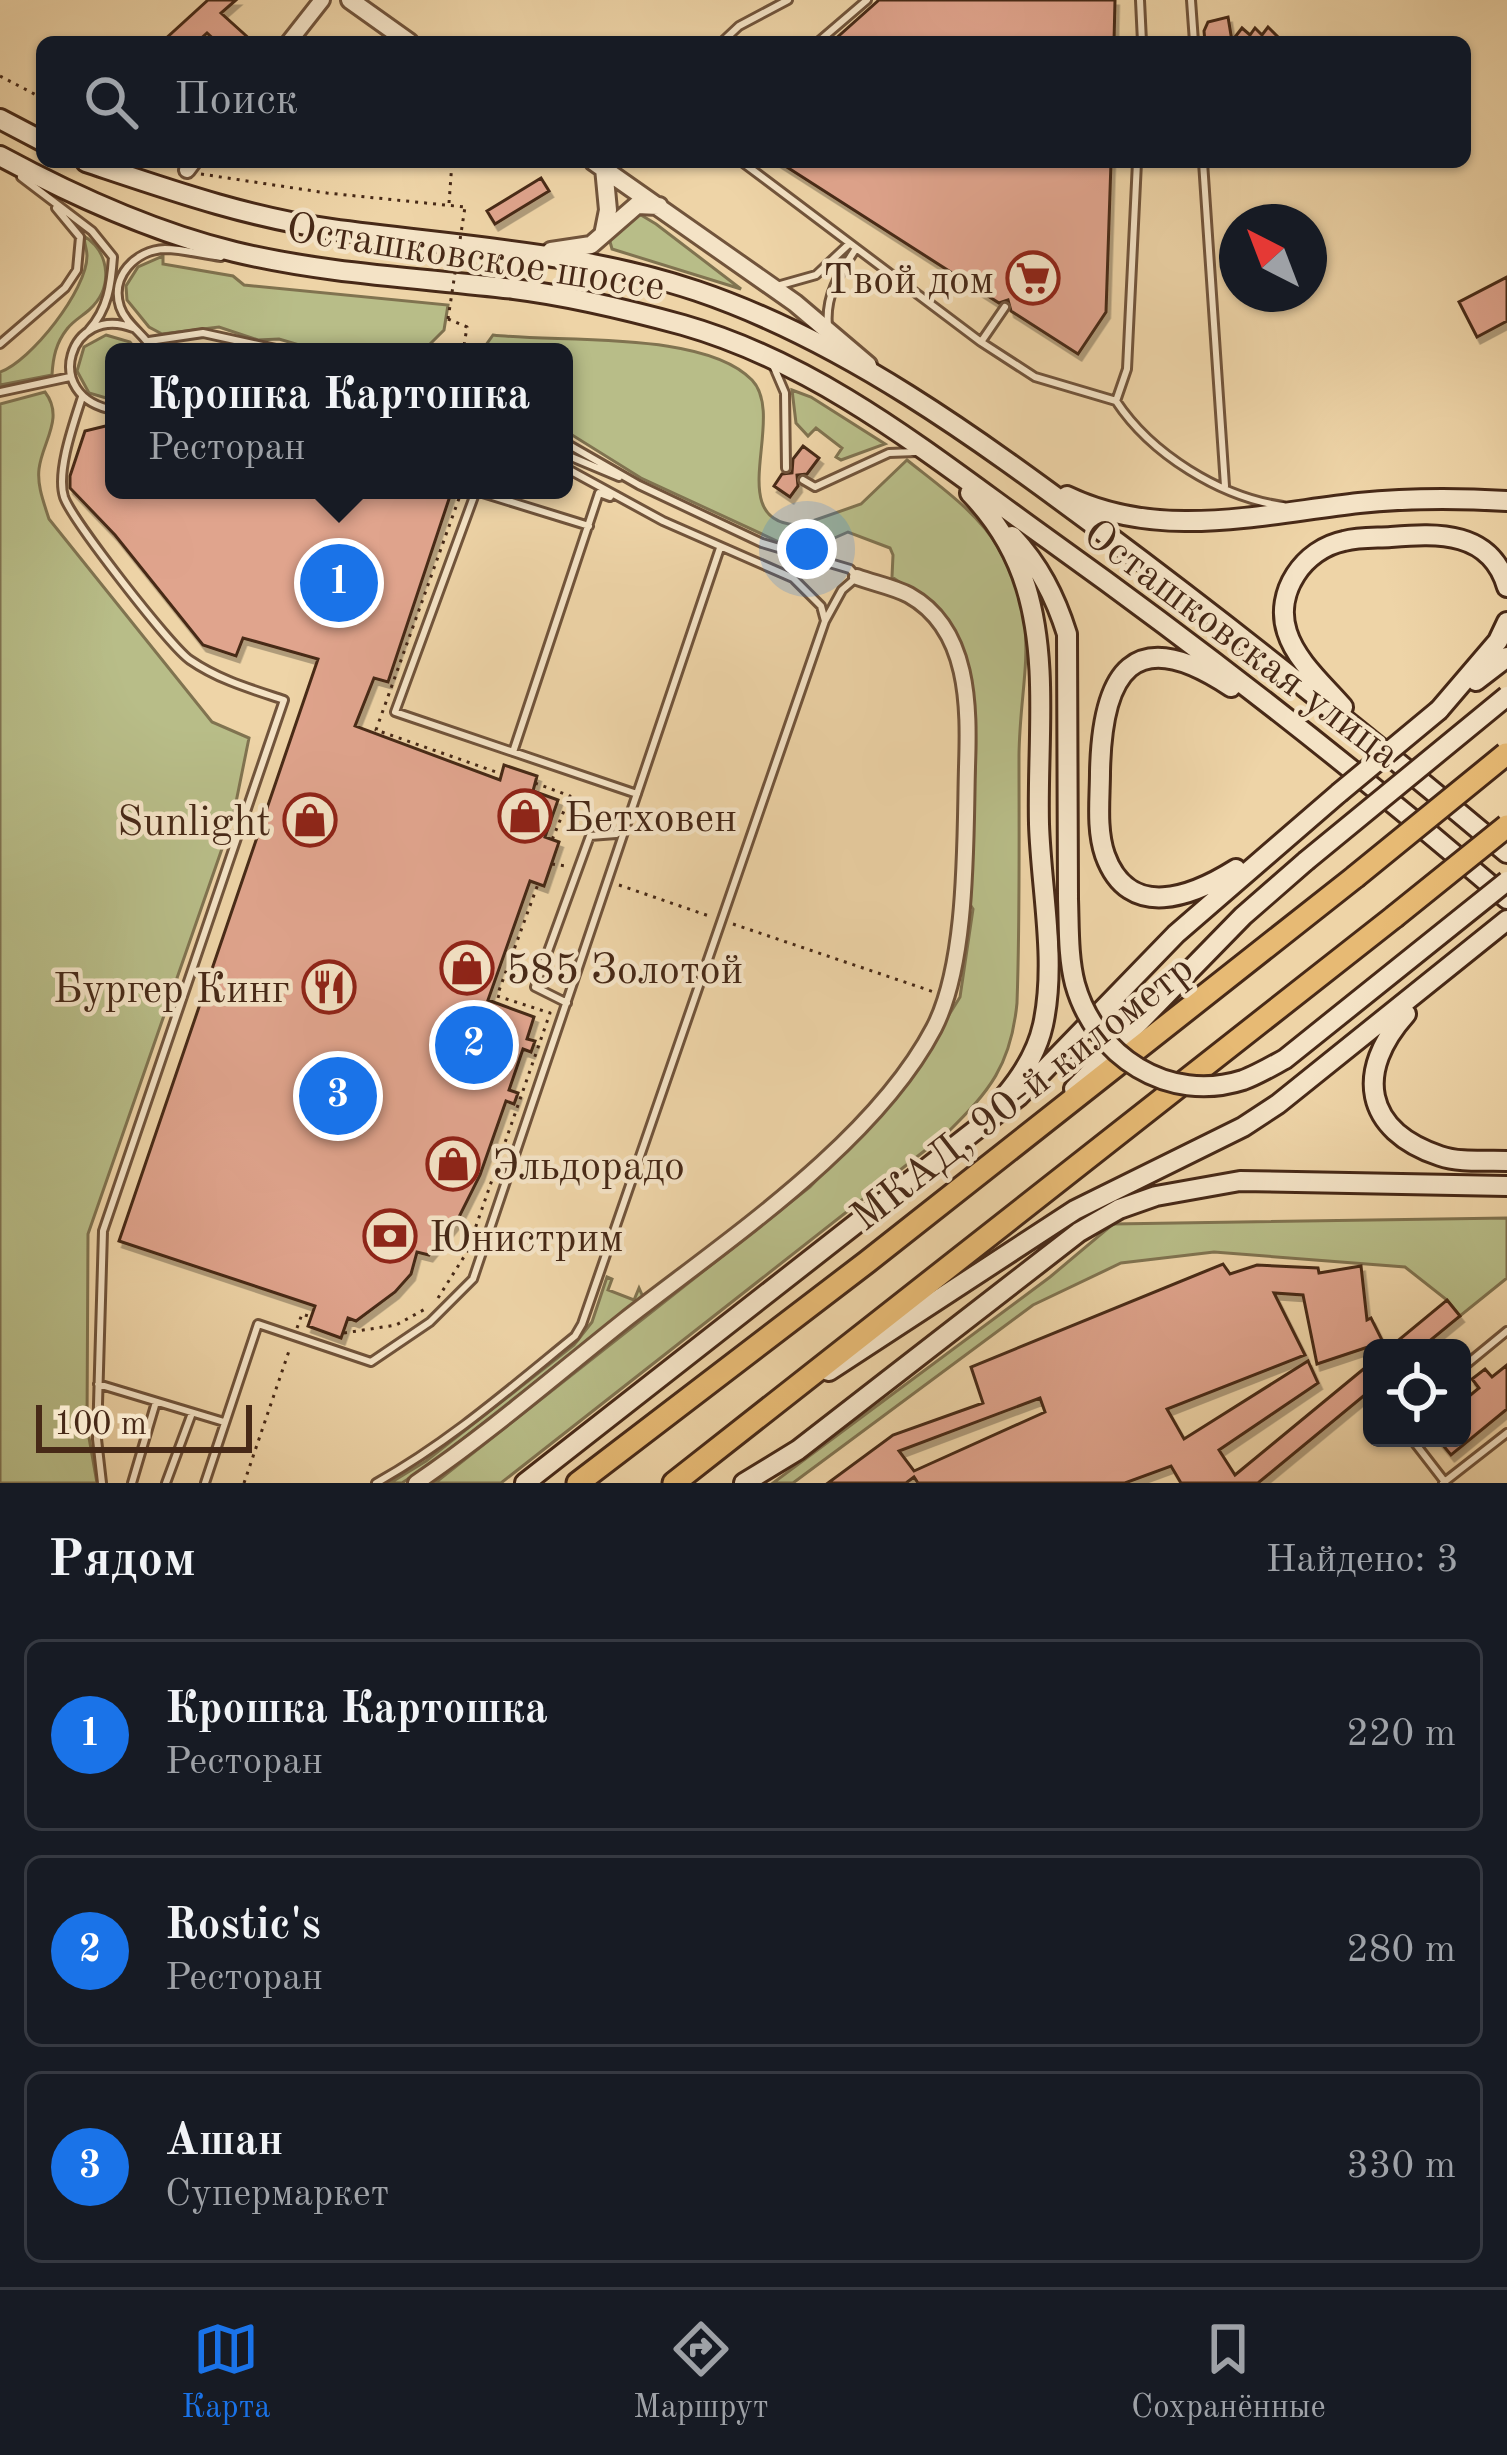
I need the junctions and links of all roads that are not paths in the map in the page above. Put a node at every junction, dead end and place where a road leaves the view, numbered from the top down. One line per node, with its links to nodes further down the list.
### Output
1 (322, 0): 7 (street)
2 (350, 0): 8 (street)
3 (788, 0): 9 (lane)
4 (867, 0): 10 (lane)
5 (1140, 0): 11 (lane)
6 (1191, 0): 12 (lane)
7 (294, 36)
8 (401, 36)
9 (728, 36)
10 (825, 36)
11 (1142, 36)
12 (1194, 36)
13 (0, 119): 14 (main road)
14 (36, 138)
15 (0, 158): 22 (lane); 27 (main road, Осташковское шоссе)
16 (104, 168): 26 (main road, Осташковское шоссе)
17 (603, 168): 24 (street)
18 (608, 168): 23 (street)
19 (750, 168): 25 (lane)
20 (1137, 168): 42 (lane)
21 (1203, 168): 53 (lane)
22 (50, 200): 32 (lane); 36 (lane)
23 (660, 206): 24 (street); 28 (street)
24 (604, 230): 26 (street)
25 (852, 247): 28 (lane); 31 (lane); 34 (lane)
26 (527, 251): 39 (main road, Осташковское шоссе)
27 (324, 267): 30 (lane); 37 (main road, Осташковское шоссе)
28 (772, 286): 31 (street)
29 (1005, 307): 34 (lane)
30 (136, 329): 32 (lane); 33 (lane)
31 (828, 329): 39 (street)
32 (89, 330): 38 (lane)
33 (149, 341): 35 (lane)
34 (981, 342): 42 (lane)
35 (251, 343)
36 (0, 344)
37 (768, 356): 46 (main road, Осташковское шоссе); 49 (lane)
38 (70, 376): 40 (lane); 41 (lane)
39 (886, 382): 44 (main road, Осташковское шоссе)
40 (0, 392)
41 (82, 397): 43 (lane); 89 (lane)
42 (1116, 401): 53 (lane)
43 (105, 408)
44 (956, 428): 48 (main road, Осташковская улица)
45 (573, 447): 52 (lane)
46 (930, 451): 51 (lane); 59 (main road); 72 (main road, Осташковская улица)
47 (573, 458): 52 (lane)
48 (1014, 468): 57 (main road); 69 (main road, Осташковская улица)
49 (787, 469)
50 (573, 472): 58 (lane)
51 (803, 480)
52 (639, 485): 62 (lane)
53 (1226, 486): 57 (lane)
54 (473, 499): 70 (lane)
55 (504, 499): 60 (lane)
56 (1507, 501): 57 (main road)
57 (1353, 504)
58 (632, 506): 60 (lane); 61 (lane)
59 (986, 509): 78 (main road, bridge); 84 (main road)
60 (589, 526): 70 (lane)
61 (720, 548): 64 (lane); 73 (lane)
62 (857, 578): 64 (lane); 102 (street)
63 (1507, 586): 69 (main road)
64 (825, 621): 101 (lane)
65 (1507, 622): 67 (main road)
66 (1507, 657): 67 (main road)
67 (1461, 690): 76 (main road, bridge)
68 (1507, 696): 83 (main road, bridge)
69 (1370, 738): 77 (main road, Осташковская улица)
70 (513, 752): 73 (lane)
71 (1506, 753): 83 (highway, МКАД, 90-й километр, bridge)
72 (1336, 755): 76 (main road); 79 (main road, Осташковская улица)
73 (637, 794): 74 (lane)
74 (627, 826): 82 (lane); 82 (lane)
75 (1507, 826): 92 (highway, bridge)
76 (1283, 839): 84 (main road)
77 (1507, 853)
78 (1507, 880)
79 (1507, 899)
80 (1507, 920): 81 (main road)
81 (1450, 967): 85 (main road); 92 (main road)
82 (567, 1003): 93 (lane)
83 (1034, 1130): 104 (highway, МКАД, 90-й километр)
84 (962, 1140): 103 (main road)
85 (1507, 1161)
86 (1507, 1184): 106 (main road)
87 (1507, 1331): 88 (lane)
88 (1471, 1360)
89 (98, 1384): 90 (lane); 97 (lane)
90 (156, 1402): 91 (lane); 98 (lane)
91 (192, 1413): 93 (lane); 99 (lane)
92 (763, 1414): 105 (highway)
93 (224, 1422): 100 (lane)
94 (1507, 1433): 96 (lane)
95 (1418, 1447): 96 (lane)
96 (1444, 1482)
97 (102, 1483)
98 (132, 1483)
99 (166, 1483)
100 (206, 1483)
101 (376, 1483)
102 (416, 1483)
103 (525, 1483)
104 (578, 1483)
105 (674, 1483)
106 (744, 1483)

